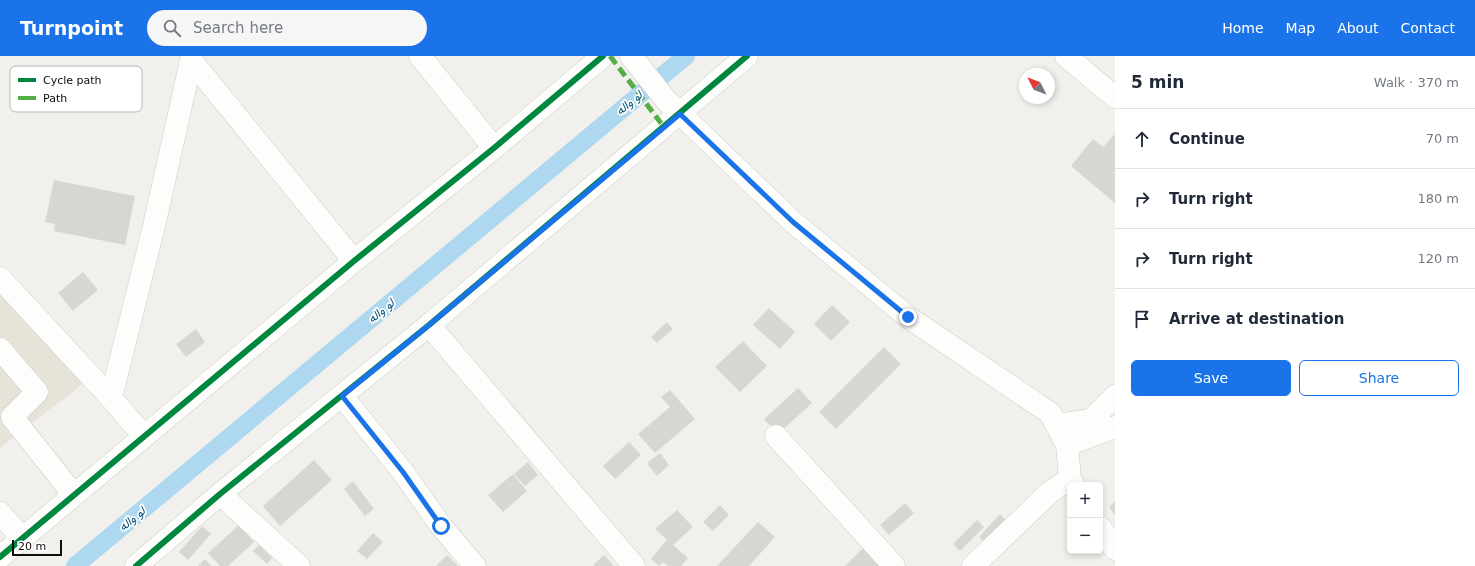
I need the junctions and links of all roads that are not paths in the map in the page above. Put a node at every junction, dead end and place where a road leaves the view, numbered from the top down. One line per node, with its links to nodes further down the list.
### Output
1 (420, 56): 9 (street)
2 (603, 56): 9 (street)
3 (631, 56): 8 (street)
4 (747, 56): 8 (street)
5 (1066, 56): 7 (street)
6 (191, 58): 10 (street); 16 (street)
7 (1115, 98)
8 (673, 107): 12 (street); 17 (street)
9 (494, 148): 10 (street)
10 (354, 261): 19 (street)
11 (0, 278): 16 (street)
12 (429, 325): 14 (street); 34 (street)
13 (0, 349): 25 (street)
14 (342, 396): 24 (street); 33 (street)
15 (1115, 396): 17 (street)
16 (111, 398): 19 (street)
17 (1057, 425): 21 (street)
18 (1115, 427): 21 (street)
19 (144, 436): 25 (street)
20 (776, 436): 35 (street)
21 (1067, 445): 22 (street)
22 (1072, 482)
23 (1067, 484): 36 (street)
24 (220, 494): 31 (street); 32 (street)
25 (74, 495): 28 (street)
26 (0, 513): 28 (street)
27 (1103, 531): 29 (street)
28 (22, 538): 30 (street)
29 (1115, 549)
30 (0, 557)
31 (136, 566)
32 (299, 566)
33 (475, 566)
34 (634, 566)
35 (894, 566)
36 (973, 566)

